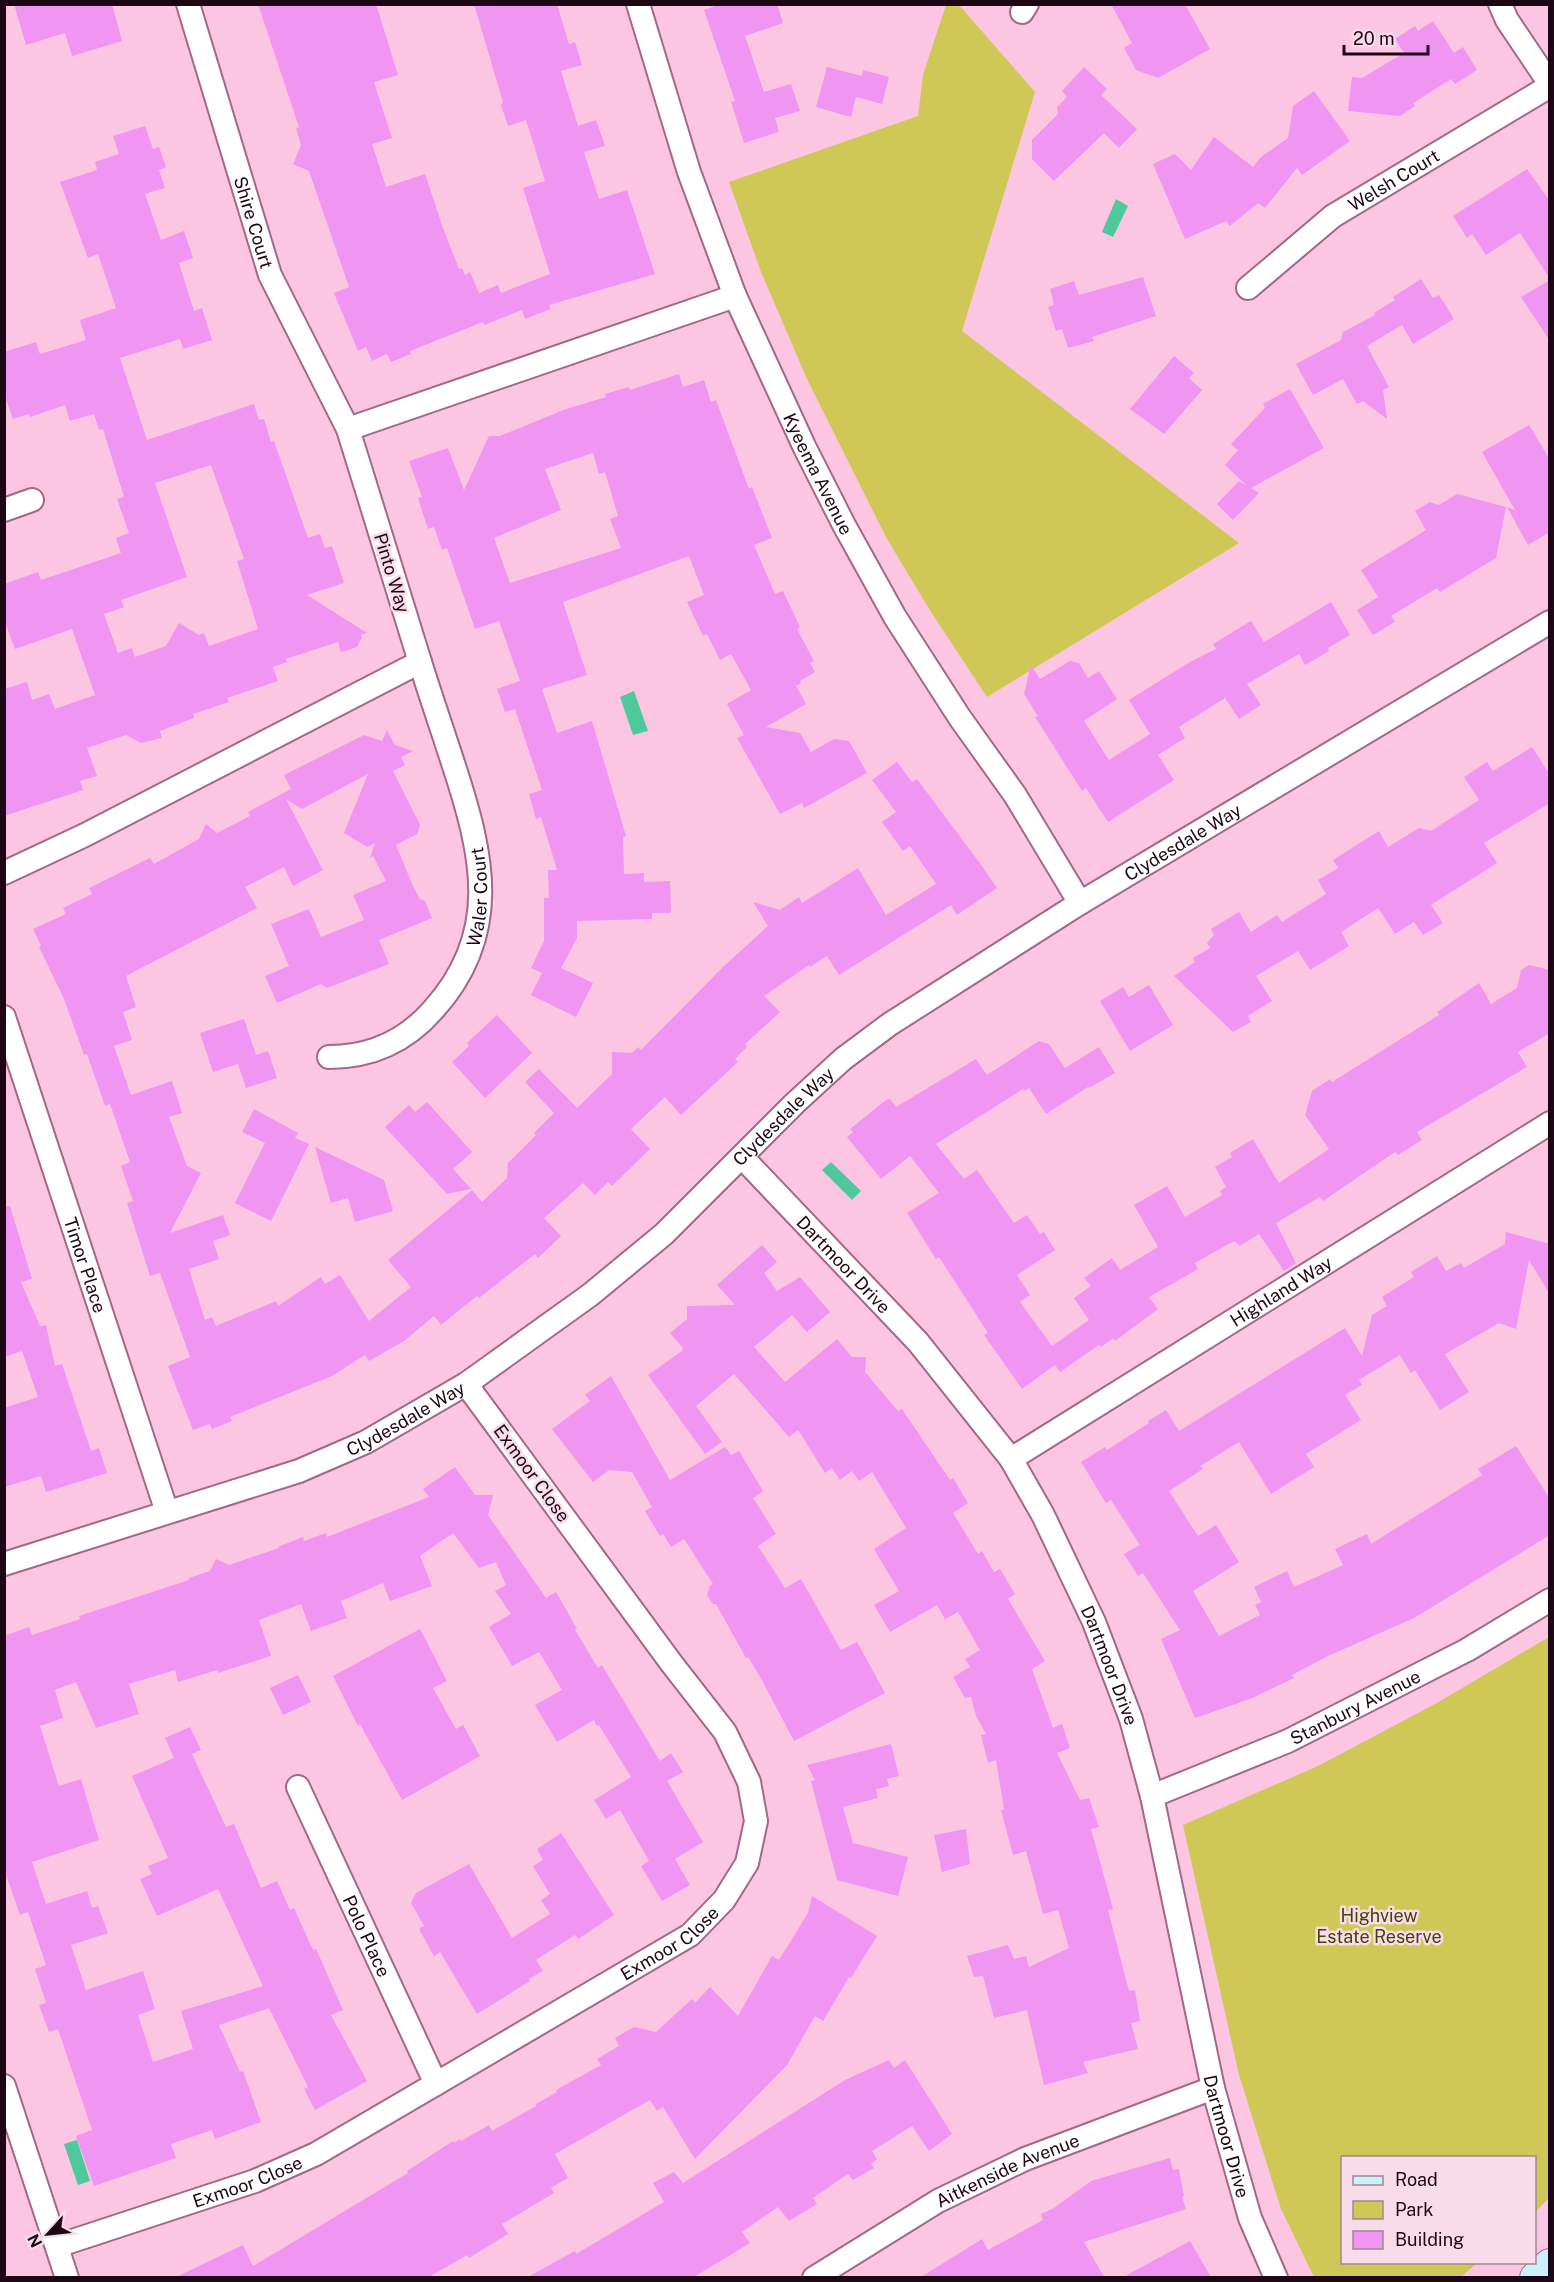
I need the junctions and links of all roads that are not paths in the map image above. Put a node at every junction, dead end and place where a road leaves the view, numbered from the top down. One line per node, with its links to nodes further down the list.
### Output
1 (188, 4): 7 (street, Shire Court)
2 (638, 4): 6 (street, Kyeema Avenue)
3 (1500, 4): 4 (street)
4 (1550, 85): 5 (street, Welsh Court)
5 (1248, 288)
6 (735, 297): 7 (street); 13 (street, Kyeema Avenue)
7 (348, 429): 11 (street, Pinto Way)
8 (32, 500): 9 (street)
9 (4, 510)
10 (1550, 622): 13 (street, Clydesdale Way)
11 (420, 662): 12 (street); 15 (street, Waler Court)
12 (4, 873)
13 (1080, 903): 17 (street, Clydesdale Way)
14 (4, 1017): 20 (street, Timor Place)
15 (328, 1057)
16 (1550, 1123): 19 (street, Highland Way)
17 (742, 1156): 18 (street, Clydesdale Way); 19 (street, Dartmoor Drive)
18 (466, 1384): 20 (street, Clydesdale Way); 25 (street, Exmoor Close)
19 (1011, 1459): 24 (street, Dartmoor Drive)
20 (167, 1512): 21 (street, Clydesdale Way)
21 (4, 1564)
22 (1550, 1600): 24 (street, Stanbury Avenue)
23 (298, 1787): 25 (street, Polo Place)
24 (1152, 1796): 27 (street, Dartmoor Drive)
25 (436, 2084): 28 (street, Exmoor Close)
26 (4, 2086): 28 (street)
27 (1213, 2088): 30 (street, Aitkenside Avenue); 33 (street, Dartmoor Drive)
28 (57, 2246): 31 (street)
29 (1550, 2265): 34 (street)
30 (844, 2270): 32 (street, Aitkenside Avenue)
31 (67, 2277)
32 (814, 2277)
33 (1276, 2277)
34 (1536, 2277)

